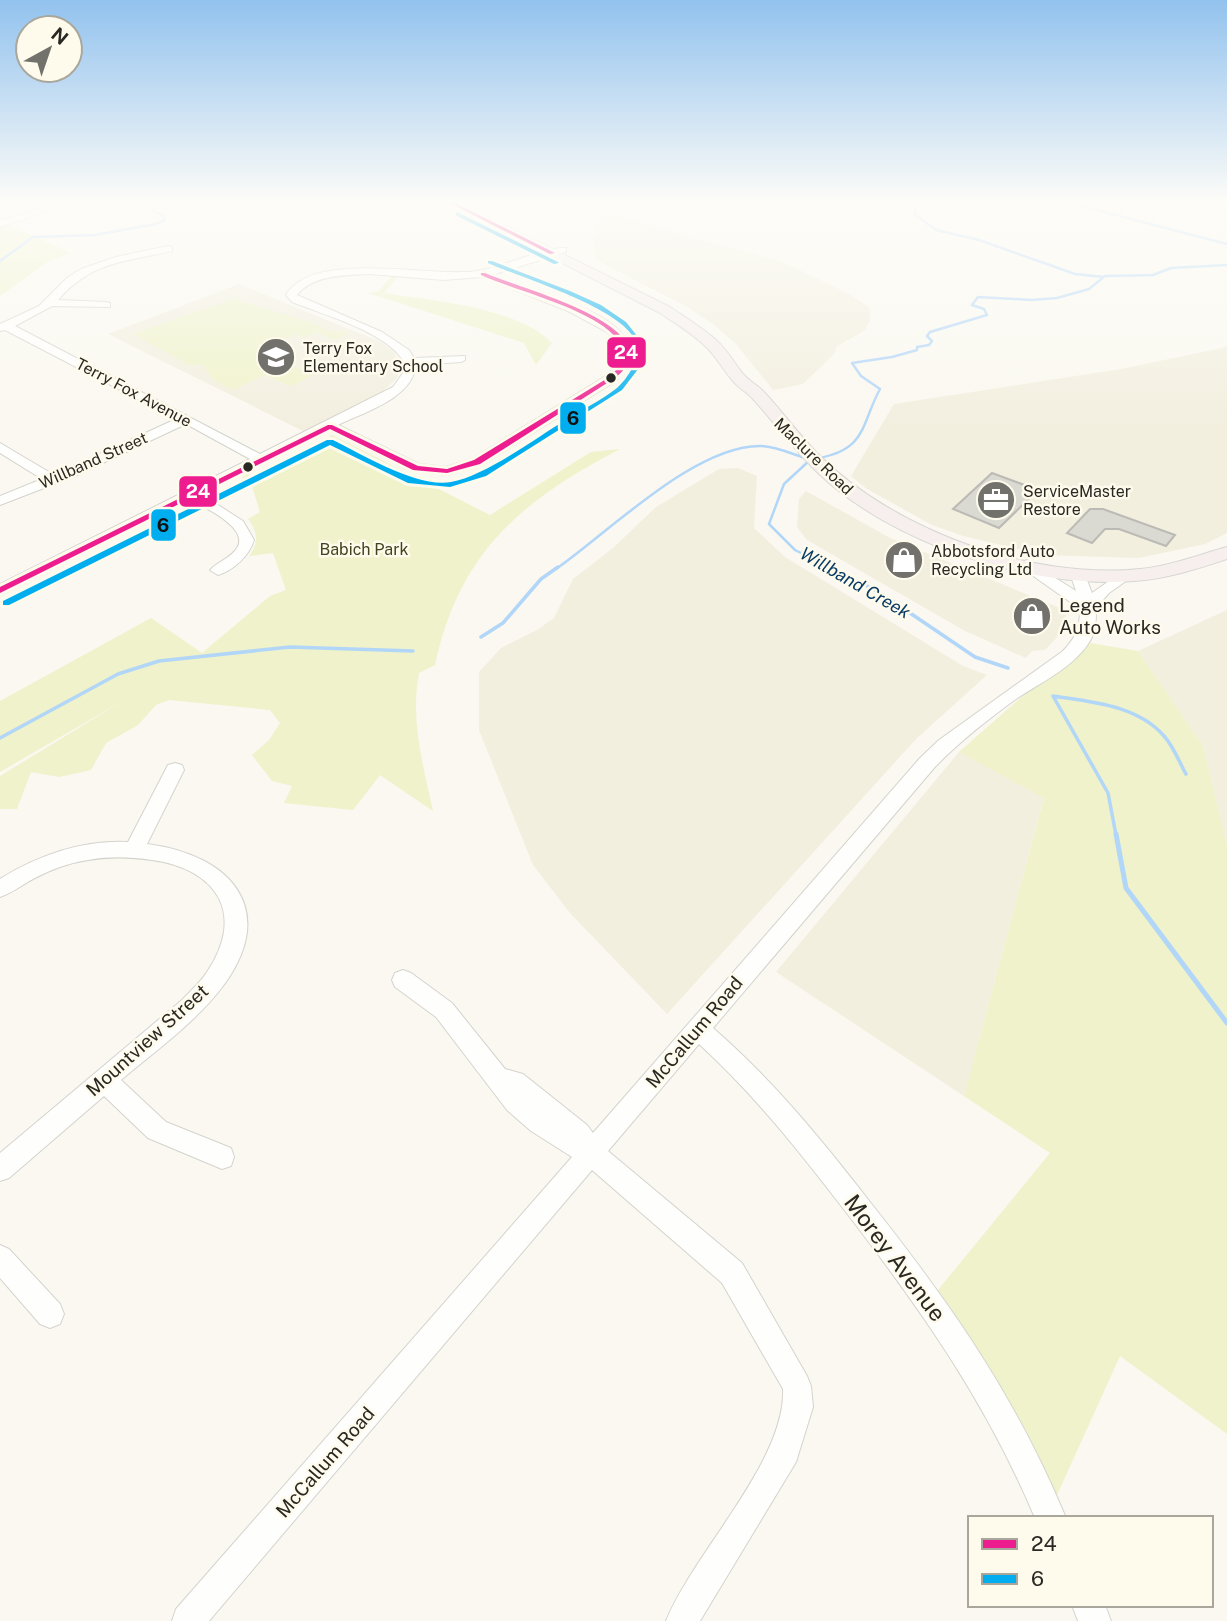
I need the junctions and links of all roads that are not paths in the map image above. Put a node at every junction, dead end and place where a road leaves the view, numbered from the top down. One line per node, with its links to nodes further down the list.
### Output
1 (77, 277): 5 (street)
2 (325, 277): 9 (street)
3 (488, 277): 11 (street)
4 (604, 277): 18 (main road, Maclure Road)
5 (50, 303): 6 (street); 7 (street)
6 (106, 305)
7 (3, 327): 10 (street, Terry Fox Avenue)
8 (461, 358): 9 (street)
9 (411, 362): 11 (street)
10 (186, 419): 13 (street, Terry Fox Avenue); 14 (street, Willband Street)
11 (330, 426): 13 (street)
12 (0, 447): 14 (street)
13 (262, 460): 15 (street)
14 (51, 479): 16 (street, Willband Street)
15 (192, 495): 19 (street); 22 (street)
16 (0, 501)
17 (1227, 553): 21 (main road)
18 (1027, 565): 20 (main road, Maclure Road); 23 (street)
19 (218, 570)
20 (1078, 573): 21 (main road); 23 (street, McCallum Road)
21 (1125, 576): 23 (street)
22 (0, 590)
23 (1088, 607): 28 (street, McCallum Road)
24 (175, 770): 25 (street)
25 (134, 849): 26 (street); 29 (street, Mountview Street)
26 (0, 889)
27 (403, 980): 30 (street)
28 (697, 1028): 30 (street, McCallum Road); 35 (street, Morey Avenue)
29 (104, 1080): 31 (street); 32 (street, Mountview Street)
30 (592, 1154): 36 (street, McCallum Road); 37 (street)
31 (222, 1157)
32 (0, 1169)
33 (0, 1258): 34 (street)
34 (50, 1314)
35 (1050, 1516)
36 (188, 1621)
37 (682, 1621)

